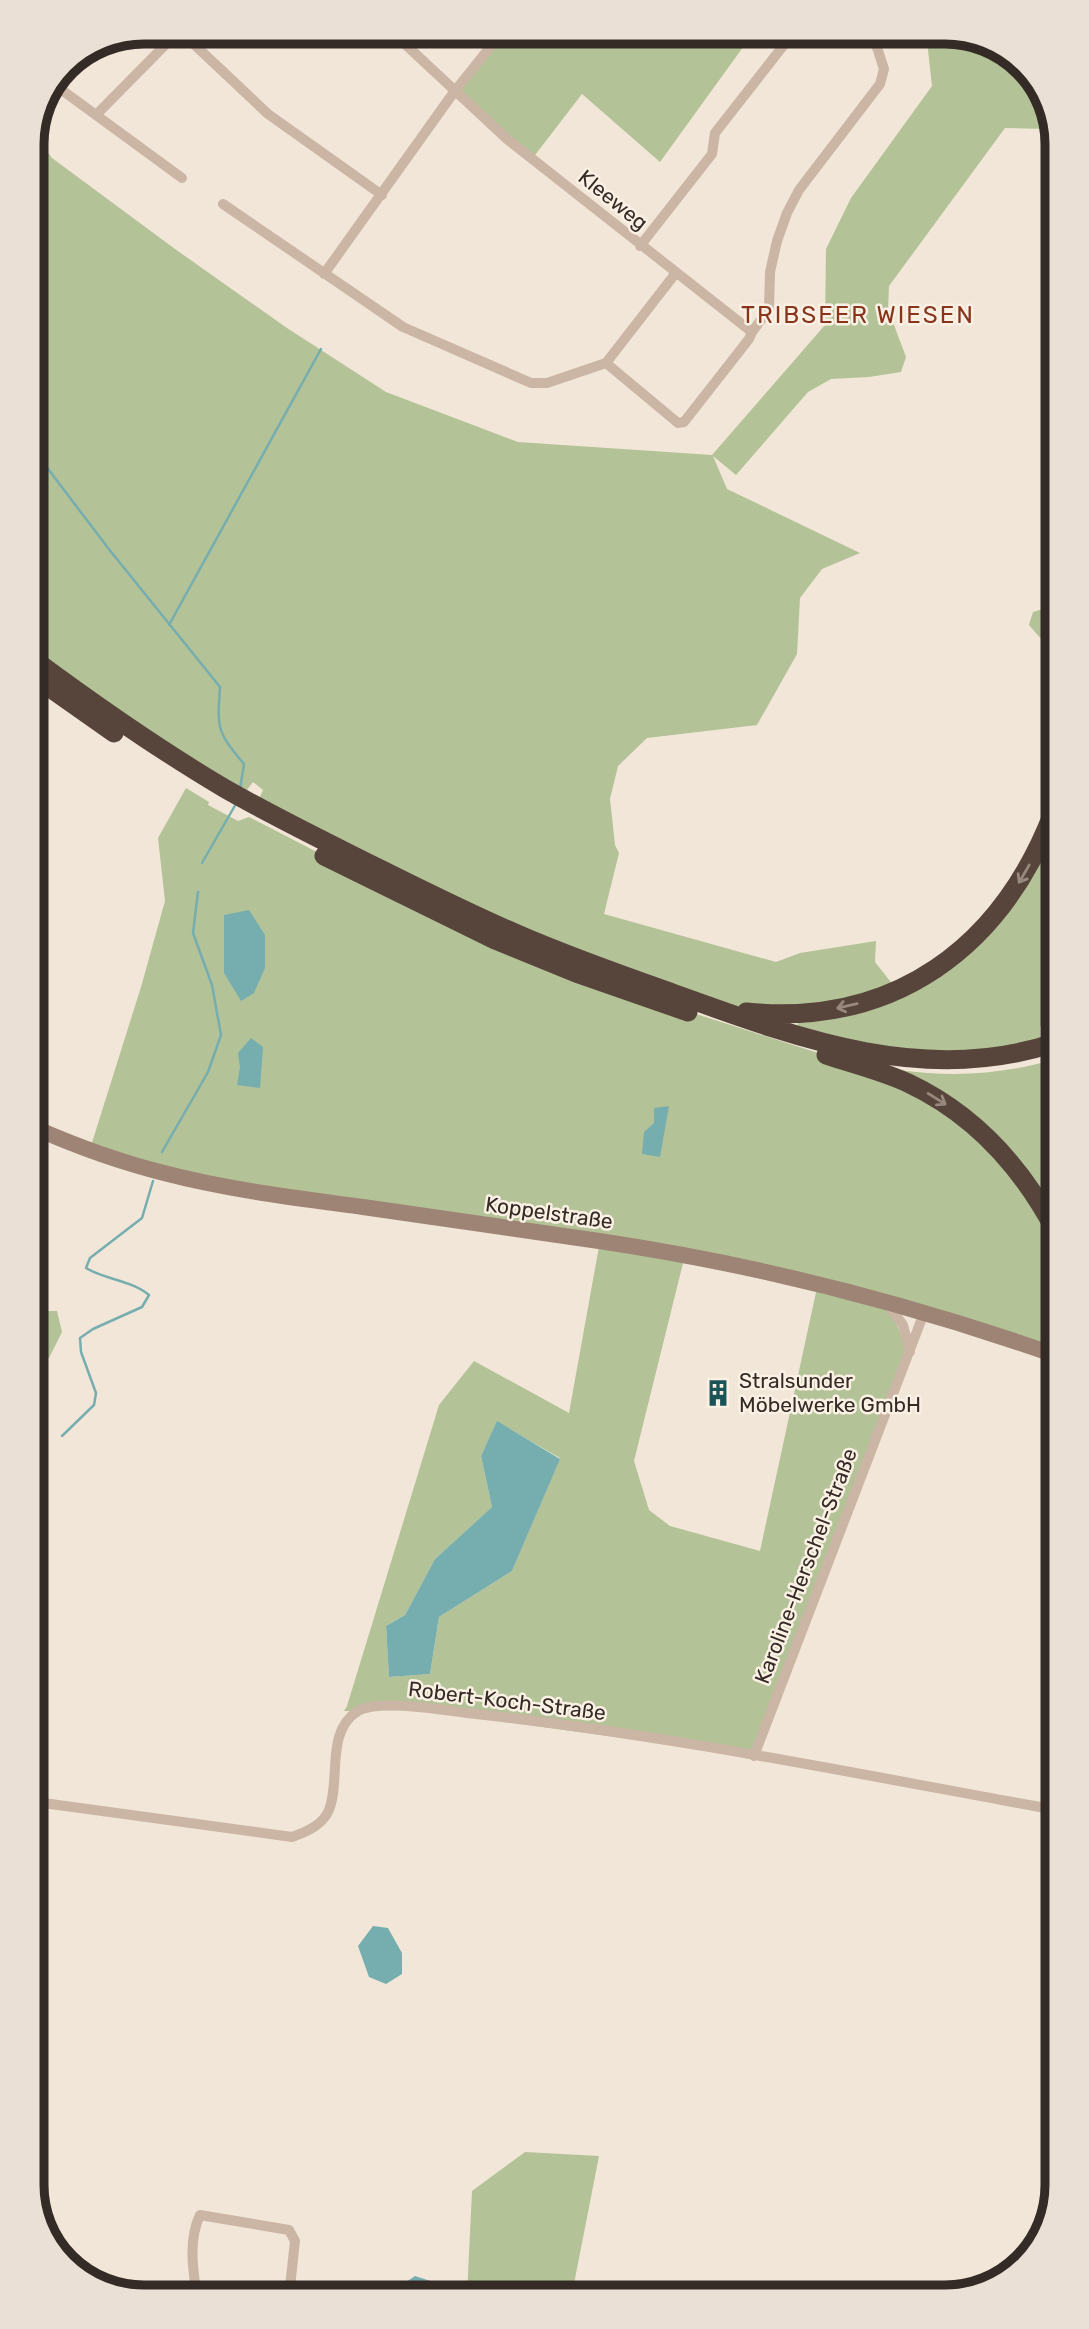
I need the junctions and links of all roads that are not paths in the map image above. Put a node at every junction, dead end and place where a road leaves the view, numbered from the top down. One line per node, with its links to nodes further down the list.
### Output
1 (168, 44): 9 (street)
2 (193, 44): 11 (street)
3 (404, 44): 8 (street, Kleeweg)
4 (492, 44): 8 (street)
5 (785, 44): 13 (street)
6 (877, 44): 16 (street)
7 (60, 89): 9 (street)
8 (454, 92): 11 (street); 13 (street, Kleeweg)
9 (96, 115): 10 (street)
10 (182, 178)
11 (382, 195): 14 (street)
12 (223, 204): 14 (street)
13 (640, 246): 15 (street, Kleeweg)
14 (324, 274): 17 (street)
15 (676, 274): 16 (street, Kleeweg); 17 (street)
16 (752, 332): 17 (street)
17 (606, 363)
18 (44, 667): 20 (highway)
19 (44, 685): 20 (highway)
20 (219, 792): 21 (highway)
21 (252, 811): 23 (highway); 25 (highway)
22 (1045, 832): 23 (highway, one-way to 23)
23 (715, 1008): 24 (highway)
24 (1045, 1046)
25 (805, 1048): 26 (highway); 28 (highway, one-way to 28)
26 (1045, 1059)
27 (44, 1132): 29 (street, Koppelstraße)
28 (1045, 1213)
29 (886, 1302): 30 (street, Koppelstraße); 31 (street)
30 (925, 1313): 31 (street, Karoline-Herschel-Straße); 32 (street, Koppelstraße)
31 (911, 1352): 33 (street, Karoline-Herschel-Straße)
32 (1045, 1352)
33 (754, 1756): 34 (street, Robert-Koch-Straße); 35 (street, Robert-Koch-Straße)
34 (44, 1803)
35 (1045, 1808)
36 (196, 2285): 37 (street)
37 (290, 2285)

